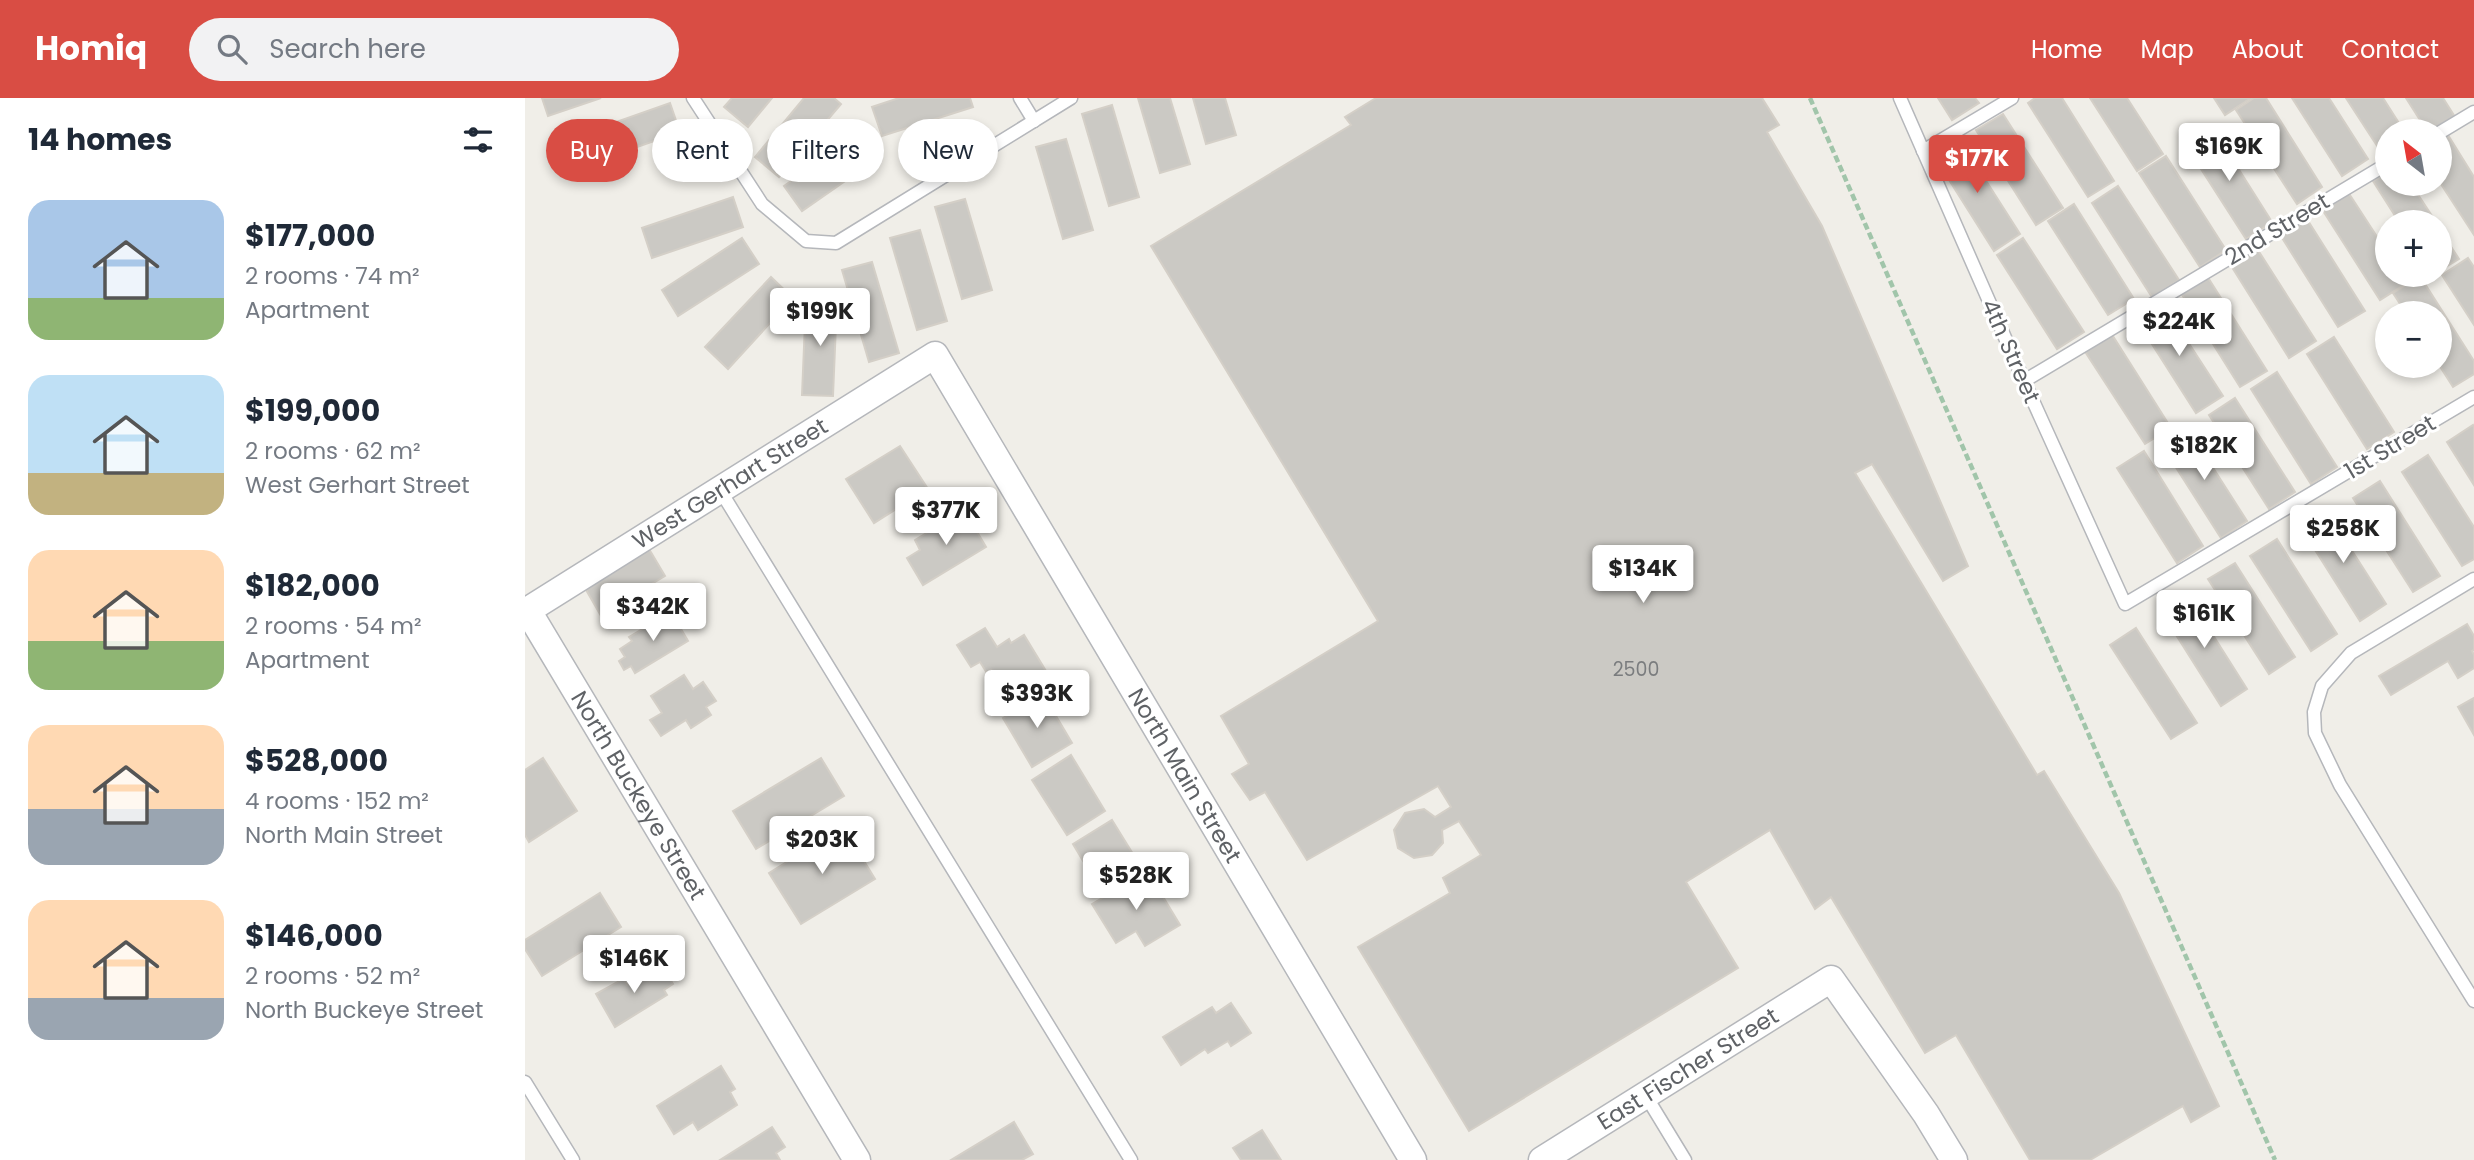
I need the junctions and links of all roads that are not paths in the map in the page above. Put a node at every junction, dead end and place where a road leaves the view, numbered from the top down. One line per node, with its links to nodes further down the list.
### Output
1 (693, 98): 7 (lane)
2 (1020, 98): 7 (lane)
3 (1071, 98): 7 (lane)
4 (1900, 98): 9 (lane, 4th Street)
5 (2012, 98): 9 (lane)
6 (2474, 112): 8 (lane)
7 (1034, 121)
8 (2452, 125)
9 (1923, 151): 12 (lane, 4th Street)
10 (2375, 171): 12 (lane, 2nd Street)
11 (935, 355): 14 (street, West Gerhart Street); 24 (street, North Main Street)
12 (2024, 381): 16 (lane, 4th Street)
13 (2474, 397): 16 (lane, 1st Street)
14 (720, 490): 17 (street, West Gerhart Street); 23 (lane)
15 (2474, 579): 18 (lane)
16 (2125, 604)
17 (526, 612): 22 (street, North Buckeye Street)
18 (2474, 1001)
19 (525, 1082): 21 (lane)
20 (1646, 1096): 25 (street, East Fischer Street); 26 (lane); 27 (street, East Fischer Street)
21 (573, 1160)
22 (857, 1160)
23 (1132, 1160)
24 (1413, 1160)
25 (1542, 1160)
26 (1685, 1160)
27 (1954, 1160)

